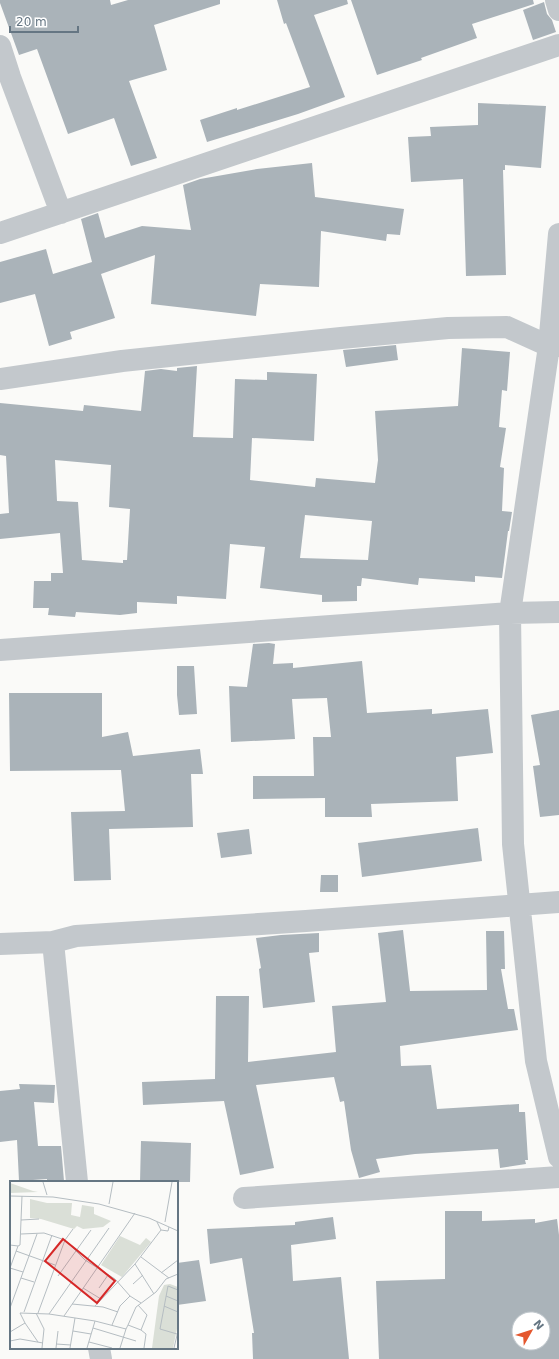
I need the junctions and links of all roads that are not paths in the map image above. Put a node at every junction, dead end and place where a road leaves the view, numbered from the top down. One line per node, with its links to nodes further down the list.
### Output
1 (556, 0): 2 (street)
2 (559, 10)
3 (559, 44): 5 (street)
4 (0, 46): 5 (street)
5 (61, 213): 6 (street)
6 (0, 233)
7 (559, 234): 8 (street)
8 (554, 346): 9 (street); 11 (street)
9 (0, 379)
10 (559, 612): 11 (street)
11 (510, 613): 12 (street); 14 (street)
12 (0, 650)
13 (559, 902): 14 (street)
14 (520, 904): 15 (street); 17 (street)
15 (53, 942): 16 (street); 19 (street)
16 (0, 944)
17 (559, 1157)
18 (559, 1177): 20 (street)
19 (76, 1181)
20 (244, 1198)
21 (100, 1349): 22 (street)
22 (101, 1359)

